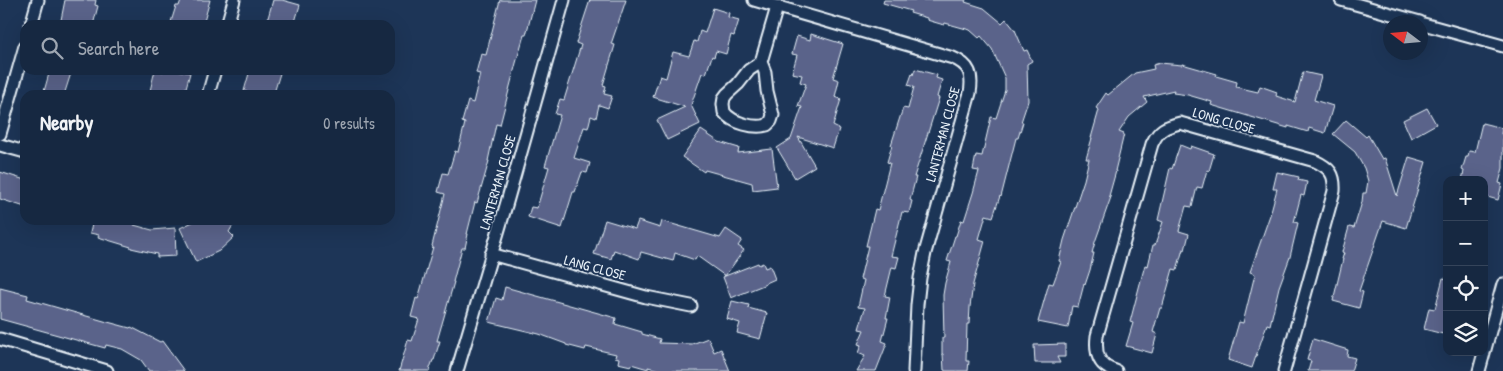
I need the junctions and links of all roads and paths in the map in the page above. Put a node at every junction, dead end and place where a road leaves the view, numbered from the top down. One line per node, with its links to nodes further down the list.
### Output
1 (38, 0): 8 (street)
2 (234, 0): 9 (street)
3 (564, 0): 19 (street, LANTERMAN CLOSE)
4 (754, 0): 6 (street, LANTERMAN CLOSE)
5 (1341, 0): 7 (street)
6 (777, 7): 12 (street); 25 (street, LANTERMAN CLOSE)
7 (1395, 15)
8 (32, 20)
9 (228, 20)
10 (1428, 24): 11 (street)
11 (1503, 46)
12 (761, 62): 12 (street)
13 (20, 64): 16 (street)
14 (214, 75): 15 (street)
15 (209, 90)
16 (0, 134)
17 (0, 145): 18 (street)
18 (20, 151)
19 (492, 254): 21 (street, LANG CLOSE); 24 (street, LANTERMAN CLOSE)
20 (1503, 284): 28 (street)
21 (691, 306)
22 (0, 339): 23 (street)
23 (108, 371)
24 (457, 371)
25 (914, 371)
26 (1116, 371): 27 (street, LONG CLOSE)
27 (1284, 371)
28 (1479, 371)

